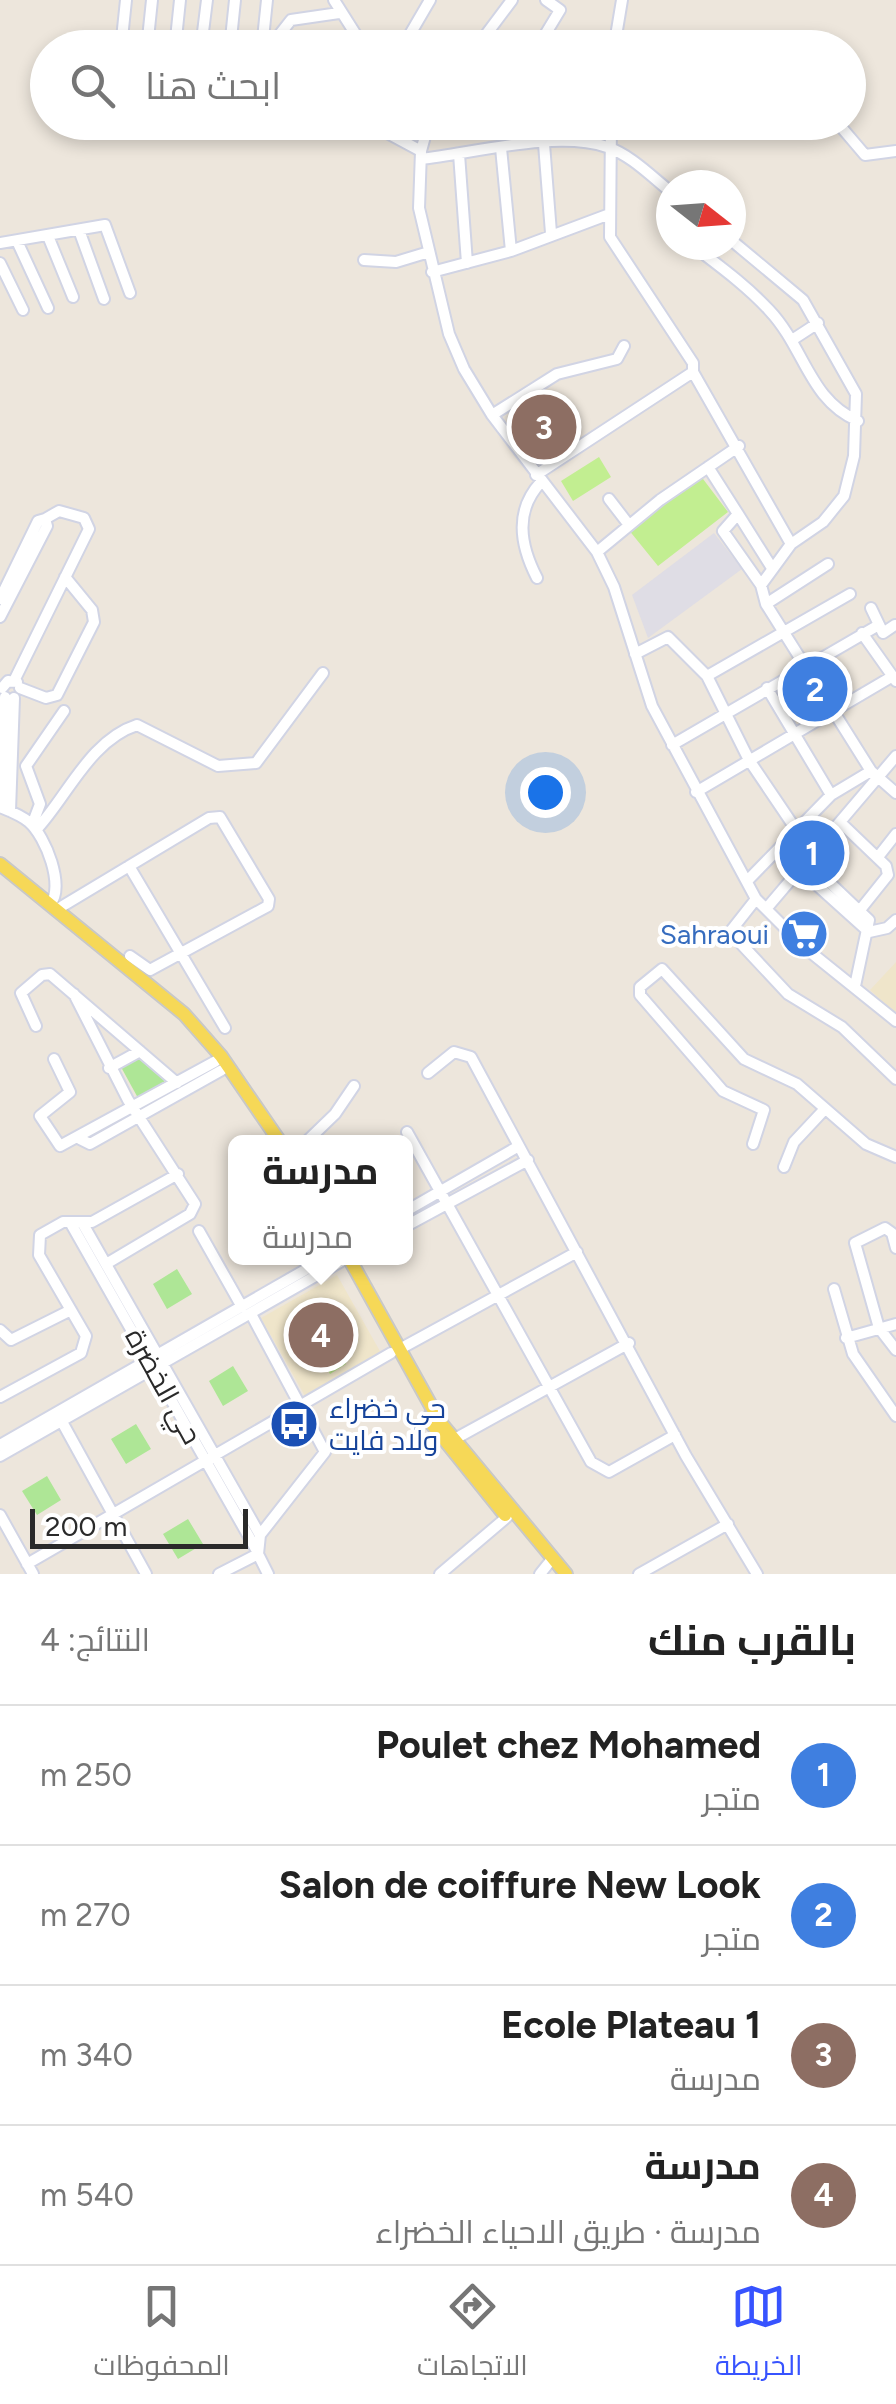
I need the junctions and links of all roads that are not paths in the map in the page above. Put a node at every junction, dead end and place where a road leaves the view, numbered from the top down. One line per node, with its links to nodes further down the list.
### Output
1 (126, 0): 13 (street)
2 (152, 0): 14 (street)
3 (180, 0): 15 (street)
4 (207, 0): 16 (street)
5 (235, 0): 17 (street)
6 (268, 0): 18 (street)
7 (334, 0): 12 (street)
8 (430, 0): 21 (street)
9 (512, 0): 22 (street)
10 (546, 0): 23 (street)
11 (622, 0): 24 (street)
12 (338, 13): 19 (street); 20 (street)
13 (123, 30)
14 (149, 30)
15 (176, 30)
16 (203, 30)
17 (232, 30)
18 (267, 30)
19 (281, 30)
20 (354, 30)
21 (412, 30)
22 (490, 30)
23 (548, 30)
24 (617, 30)
25 (396, 140): 34 (street)
26 (425, 140): 34 (street)
27 (610, 140): 30 (street)
28 (852, 140): 32 (street)
29 (544, 144): 30 (street); 31 (street); 38 (street)
30 (609, 147): 35 (street); 36 (street)
31 (501, 148): 33 (street); 43 (street)
32 (896, 151)
33 (459, 154): 34 (street); 48 (street)
34 (421, 155): 42 (street)
35 (656, 181)
36 (607, 215): 38 (street); 58 (street)
37 (79, 230): 39 (street); 50 (street); 52 (street)
38 (552, 233): 43 (street)
39 (48, 236): 40 (street); 51 (street)
40 (16, 240): 41 (street); 53 (street)
41 (0, 243)
42 (428, 252): 45 (street); 49 (street)
43 (511, 252): 48 (street)
44 (746, 252): 55 (street)
45 (364, 260)
46 (710, 260): 56 (street)
47 (0, 264): 54 (street)
48 (468, 264): 49 (street)
49 (432, 272): 59 (street)
50 (130, 293)
51 (72, 297)
52 (104, 299)
53 (48, 308)
54 (23, 310)
55 (818, 323): 56 (street); 60 (street)
56 (792, 340): 60 (street)
57 (624, 346): 59 (street)
58 (693, 372): 61 (street); 63 (street)
59 (492, 416): 63 (street)
60 (858, 421): 68 (street)
61 (739, 446): 62 (street); 68 (street)
62 (708, 467): 65 (street); 67 (street)
63 (539, 478): 69 (street); 73 (street)
64 (609, 499): 67 (street)
65 (738, 514): 71 (street); 74 (street)
66 (45, 518): 72 (street); 76 (street); 79 (street)
67 (630, 525): 69 (street)
68 (791, 544): 71 (street)
69 (597, 552): 84 (street)
70 (828, 564): 77 (street)
71 (772, 568): 74 (street)
72 (65, 576): 89 (street); 89 (street)
73 (536, 578)
74 (760, 584): 77 (street)
75 (850, 594): 82 (street)
76 (0, 599)
77 (766, 604): 82 (street)
78 (871, 608): 81 (street)
79 (0, 617)
80 (894, 625): 81 (street)
81 (877, 626): 83 (street)
82 (783, 632): 85 (street); 87 (street)
83 (862, 633): 85 (street); 88 (street)
84 (635, 654): 87 (street); 96 (street)
85 (804, 666): 90 (street); 91 (street)
86 (323, 673): 106 (street)
87 (707, 676): 93 (street)
88 (894, 679): 91 (street)
89 (8, 687): 95 (street)
90 (767, 688): 93 (street); 94 (street)
91 (832, 710): 94 (street); 100 (street)
92 (64, 711): 106 (street)
93 (729, 713): 96 (street); 98 (street)
94 (793, 734): 98 (street); 103 (street)
95 (8, 743): 99 (street); 104 (street)
96 (672, 745): 101 (street)
97 (896, 756): 100 (street)
98 (750, 760): 101 (street); 107 (street)
99 (2, 770): 104 (street)
100 (874, 774): 102 (street); 103 (street); 105 (street)
101 (696, 792): 114 (street)
102 (896, 793)
103 (831, 796): 107 (street)
104 (5, 809): 106 (street)
105 (840, 822): 109 (street); 111 (street)
106 (34, 828): 116 (street)
107 (797, 830): 114 (street)
108 (896, 834): 109 (street)
109 (878, 857): 118 (street)
110 (0, 864): 116 (main road)
111 (803, 865): 117 (street); 118 (street); 120 (street)
112 (129, 866): 116 (street); 121 (street); 121 (street)
113 (0, 872): 130 (main road)
114 (748, 880): 115 (street)
115 (756, 900): 117 (street); 133 (street)
116 (53, 908): 139 (main road)
117 (766, 909): 123 (street)
118 (860, 910): 120 (street)
119 (896, 920): 120 (street)
120 (868, 932): 123 (street)
121 (181, 954): 122 (street); 127 (street)
122 (130, 956)
123 (856, 986): 125 (street)
124 (74, 994): 126 (street); 128 (street); 131 (street)
125 (896, 1021)
126 (36, 1026)
127 (225, 1028)
128 (140, 1051): 131 (street); 134 (street)
129 (54, 1059): 137 (street)
130 (219, 1066): 134 (street); 137 (street); 140 (main road)
131 (110, 1068): 137 (street)
132 (428, 1073): 145 (street)
133 (896, 1079)
134 (177, 1083): 137 (street)
135 (354, 1086): 141 (street)
136 (824, 1112): 144 (street); 146 (street); 148 (street)
137 (138, 1113): 149 (street)
138 (407, 1132): 142 (street)
139 (271, 1135)
140 (271, 1135)
141 (313, 1135)
142 (409, 1135)
143 (413, 1143): 150 (street)
144 (754, 1144)
145 (518, 1146): 147 (street); 150 (street)
146 (896, 1157)
147 (528, 1160): 151 (street); 157 (street)
148 (784, 1167)
149 (178, 1174): 154 (street); 158 (street)
150 (440, 1191): 151 (street); 152 (street)
151 (447, 1204): 153 (street); 163 (street)
152 (413, 1207)
153 (413, 1222)
154 (76, 1223): 158 (street); 164 (street); 173 (street, حي الخضرة)
155 (199, 1231): 165 (street)
156 (896, 1248): 167 (street)
157 (577, 1252): 163 (street); 170 (street)
158 (106, 1264): 173 (street)
159 (315, 1265): 165 (street)
160 (331, 1265): 165 (street)
161 (348, 1265): 172 (main road)
162 (834, 1289): 169 (street)
163 (500, 1296): 172 (street); 174 (street)
164 (71, 1310): 168 (street); 175 (street)
165 (246, 1310): 173 (street); 176 (street)
166 (896, 1324): 167 (street)
167 (879, 1328): 169 (street); 171 (street)
168 (0, 1330)
169 (846, 1338): 177 (street)
170 (629, 1343): 174 (street); 179 (street)
171 (896, 1350)
172 (394, 1352): 176 (street); 180 (main road); 186 (main road)
173 (156, 1361): 178 (street); 181 (street); 183 (street, حي الخضرة)
174 (550, 1384): 179 (street); 180 (street)
175 (0, 1397)
176 (303, 1408): 183 (street); 188 (street)
177 (896, 1416)
178 (62, 1420): 182 (street); 185 (street)
179 (675, 1435): 187 (street)
180 (453, 1440): 191 (main road)
181 (0, 1445)
182 (0, 1456)
183 (211, 1461): 185 (street); 188 (street); 189 (street, حي الخضرة)
184 (0, 1515): 190 (street)
185 (114, 1515): 190 (street); 193 (street)
186 (507, 1517): 191 (main road); 196 (street)
187 (728, 1524): 192 (street); 197 (street)
188 (260, 1535): 189 (street)
189 (257, 1552): 194 (street); 195 (street, حي الخضرة)
190 (30, 1569)
191 (555, 1570)
192 (646, 1572)
193 (146, 1574)
194 (219, 1574)
195 (268, 1574)
196 (440, 1574)
197 (757, 1574)

